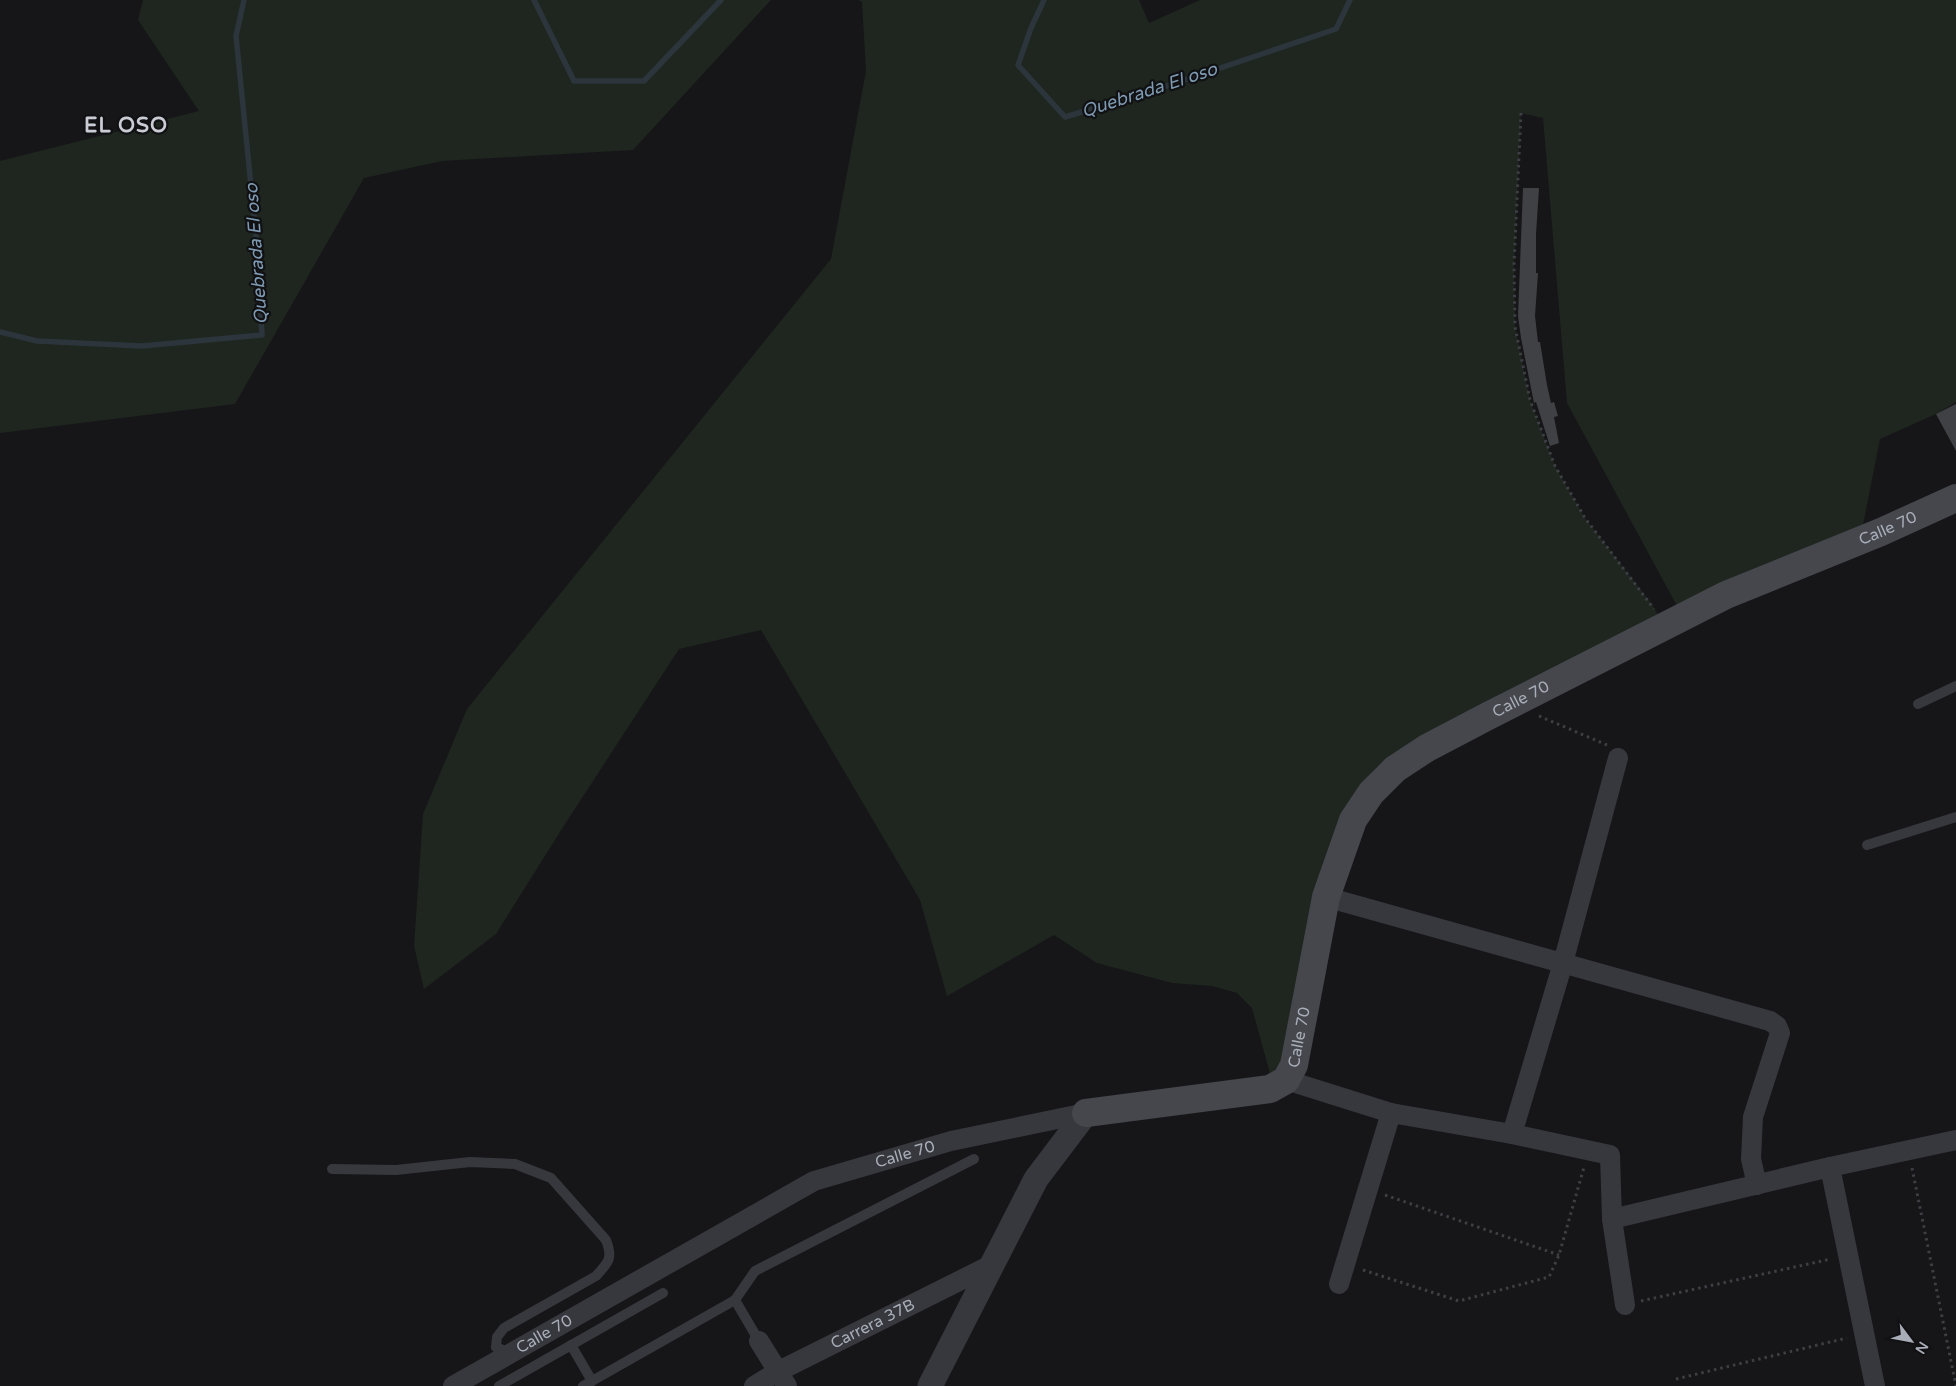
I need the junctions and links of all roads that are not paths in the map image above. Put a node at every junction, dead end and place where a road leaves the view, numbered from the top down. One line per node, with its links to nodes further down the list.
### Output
1 (1956, 498): 7 (main road, Calle 70)
2 (1956, 686): 3 (lane)
3 (1918, 704)
4 (1618, 758): 8 (street)
5 (1956, 817): 6 (lane)
6 (1867, 846)
7 (1326, 897): 8 (street); 9 (main road, Calle 70)
8 (1563, 964): 12 (street); 17 (street)
9 (1286, 1080): 10 (main road, Calle 70); 11 (street)
10 (1086, 1113): 19 (street); 26 (street, Calle 70)
11 (1391, 1113): 12 (street); 20 (street)
12 (1512, 1134): 18 (street)
13 (1956, 1140): 15 (street)
14 (974, 1159): 22 (lane)
15 (1830, 1167): 17 (street); 33 (street)
16 (332, 1169): 26 (lane)
17 (1758, 1185): 18 (street)
18 (1612, 1219): 23 (street)
19 (992, 1264): 27 (street, Carrera 37B); 32 (street)
20 (1339, 1284)
21 (663, 1293): 25 (lane)
22 (735, 1300): 24 (lane); 28 (lane)
23 (1625, 1305)
24 (759, 1341): 27 (street)
25 (571, 1345): 28 (lane); 30 (lane)
26 (510, 1353): 29 (street, Calle 70)
27 (783, 1379): 31 (street, Carrera 37B)
28 (587, 1384)
29 (452, 1386)
30 (498, 1386)
31 (754, 1386)
32 (930, 1386)
33 (1875, 1386)

